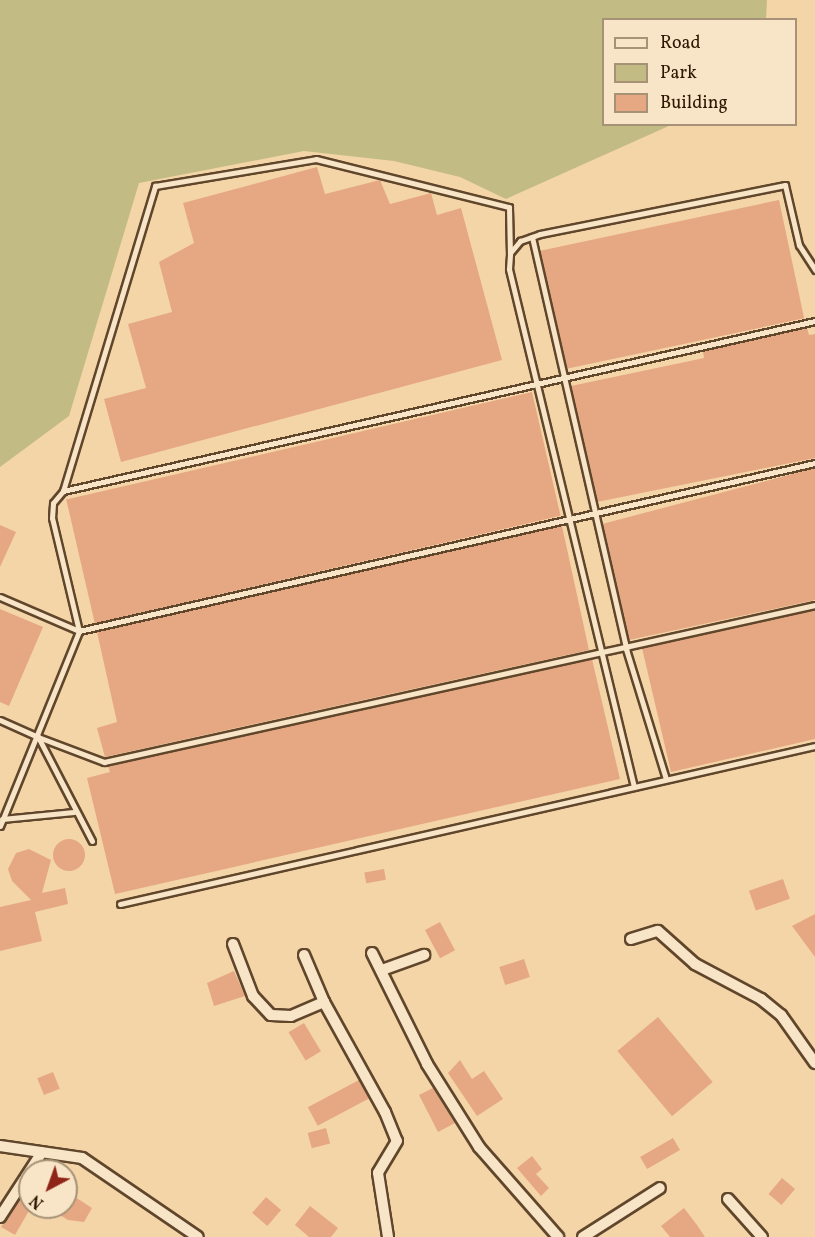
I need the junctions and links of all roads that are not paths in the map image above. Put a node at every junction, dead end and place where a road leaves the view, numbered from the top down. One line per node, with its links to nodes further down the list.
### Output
1 (532, 237): 2 (lane); 3 (lane); 5 (lane)
2 (510, 253): 6 (lane); 8 (lane)
3 (815, 270)
4 (815, 321): 5 (lane)
5 (562, 376): 6 (lane); 9 (lane)
6 (537, 380): 8 (lane); 10 (lane)
7 (815, 463): 9 (lane)
8 (63, 491): 13 (lane)
9 (593, 514): 10 (lane); 14 (lane)
10 (572, 520): 13 (lane); 15 (lane)
11 (0, 597): 13 (lane)
12 (815, 605): 14 (lane)
13 (79, 631): 17 (lane)
14 (626, 649): 15 (lane); 19 (lane)
15 (604, 655): 17 (lane); 20 (lane)
16 (0, 720): 17 (lane)
17 (38, 737): 21 (lane); 22 (lane)
18 (815, 746): 19 (lane)
19 (666, 779): 20 (lane)
20 (633, 787): 24 (lane)
21 (74, 812): 22 (lane); 23 (lane)
22 (1, 822)
23 (92, 841)
24 (120, 904)
25 (631, 939): 32 (street)
26 (233, 944): 31 (street)
27 (372, 953): 30 (street)
28 (304, 955): 31 (street)
29 (424, 955): 30 (street)
30 (382, 970): 40 (street)
31 (324, 1002): 39 (street)
32 (815, 1063)
33 (0, 1146): 34 (street)
34 (42, 1152): 37 (street); 38 (street)
35 (660, 1188): 41 (street)
36 (728, 1199): 42 (street)
37 (0, 1217)
38 (198, 1237)
39 (388, 1237)
40 (558, 1237)
41 (583, 1237)
42 (762, 1237)

